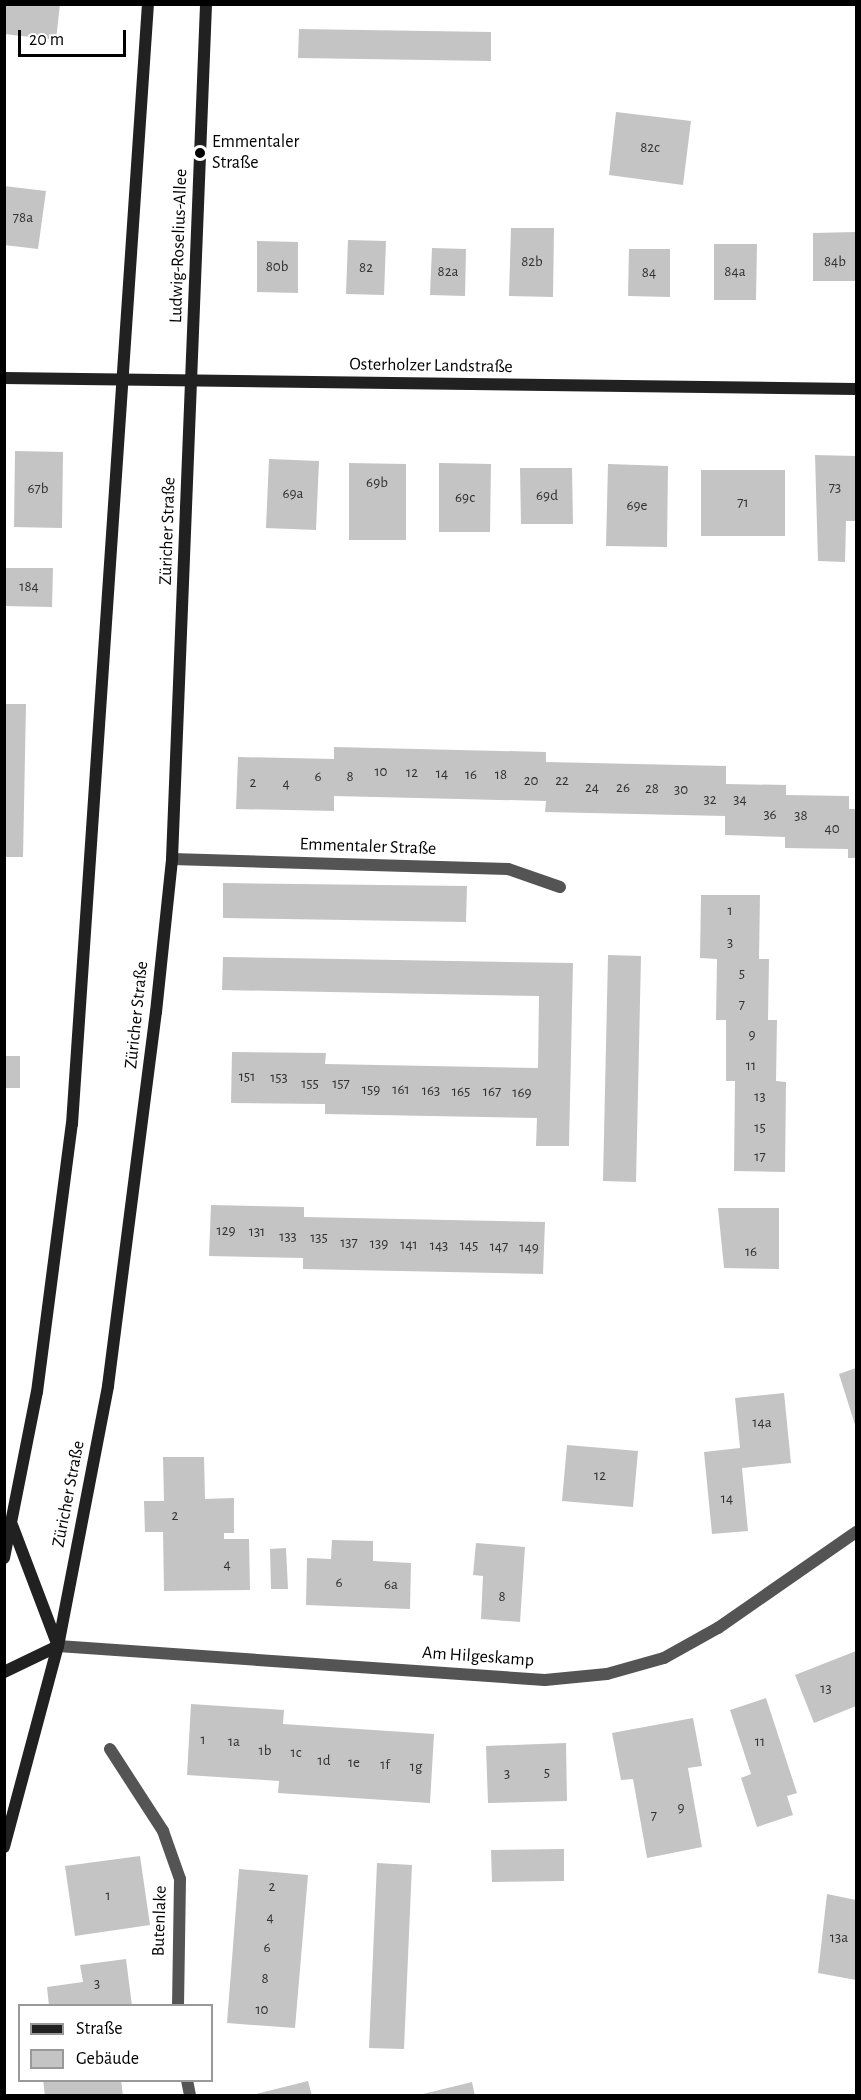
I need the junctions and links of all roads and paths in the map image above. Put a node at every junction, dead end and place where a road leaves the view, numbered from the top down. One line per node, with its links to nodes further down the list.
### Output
1 (148, 4): 4 (main road)
2 (206, 4): 5 (main road, Ludwig-Roselius-Allee)
3 (4, 378): 4 (main road, Osterholzer Landstraße)
4 (123, 380): 5 (main road, Osterholzer Landstraße); 9 (main road)
5 (192, 381): 6 (main road, Osterholzer Landstraße); 7 (main road, Züricher Straße)
6 (856, 389)
7 (172, 859): 8 (street, Emmentaler Straße); 12 (main road, Züricher Straße)
8 (560, 887)
9 (11, 1524): 11 (main road); 12 (main road, Züricher Straße)
10 (856, 1532): 12 (street, Am Hilgeskamp)
11 (4, 1558)
12 (58, 1646): 13 (main road); 15 (main road, Züricher Straße)
13 (4, 1672)
14 (110, 1749): 16 (street, Butenlake)
15 (4, 1847)
16 (177, 2004)

